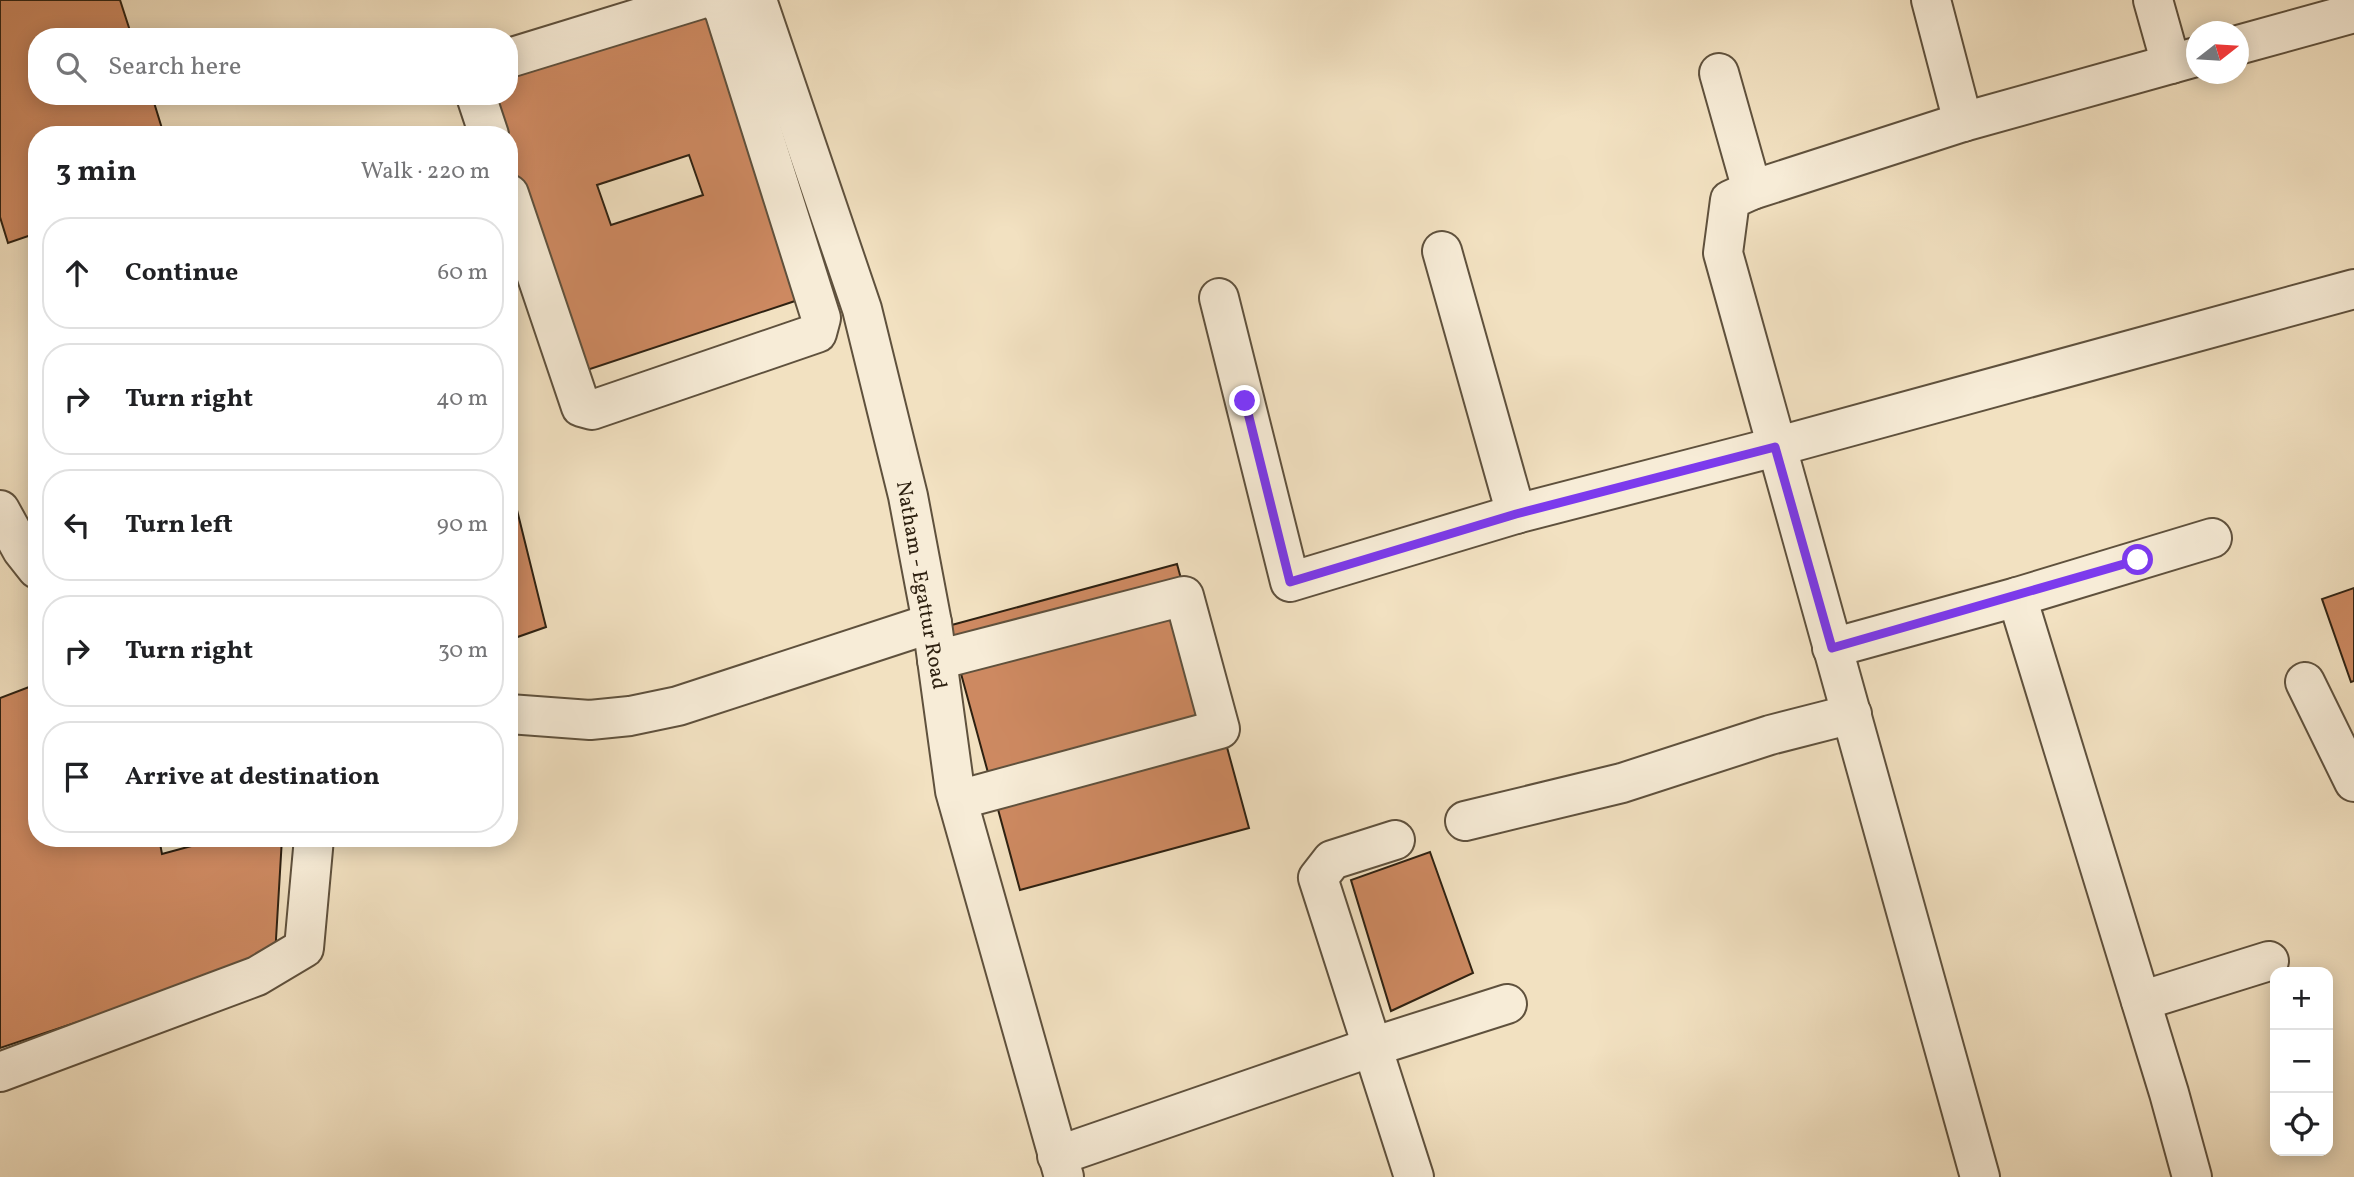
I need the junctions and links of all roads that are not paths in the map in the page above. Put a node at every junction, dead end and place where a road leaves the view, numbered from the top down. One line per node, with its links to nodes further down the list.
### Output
1 (1931, 0): 10 (street)
2 (2154, 0): 7 (street)
3 (732, 5): 6 (street); 17 (street, Natham - Egattur Road); 18 (street)
4 (2354, 13): 5 (street)
5 (2249, 42)
6 (518, 56)
7 (2184, 60): 10 (street)
8 (1719, 73): 12 (street)
9 (479, 105): 11 (street)
10 (1963, 122): 12 (street)
11 (486, 126)
12 (1752, 190): 19 (street)
13 (518, 221): 18 (street)
14 (1443, 251): 21 (street)
15 (2354, 289): 19 (street)
16 (1219, 299): 21 (street)
17 (862, 309): 18 (street); 25 (street, Natham - Egattur Road)
18 (821, 318)
19 (1775, 447): 21 (street); 26 (street)
20 (0, 510): 23 (street)
21 (1516, 514)
22 (2212, 538): 24 (street)
23 (28, 558)
24 (2017, 597): 26 (street); 37 (street)
25 (932, 623): 27 (street, Natham - Egattur Road); 30 (street)
26 (1832, 648): 29 (street)
27 (937, 660): 32 (street, Natham - Egattur Road); 32 (street)
28 (2305, 682): 31 (street)
29 (1852, 714): 33 (street); 43 (street)
30 (518, 715)
31 (2354, 782)
32 (958, 800): 41 (street, Natham - Egattur Road)
33 (1465, 821)
34 (1395, 840): 39 (street)
35 (313, 847): 40 (street)
36 (2269, 961): 37 (street)
37 (2141, 1001): 44 (street)
38 (1507, 1004): 39 (street)
39 (1372, 1047): 41 (street); 42 (street)
40 (0, 1072)
41 (1060, 1166)
42 (1414, 1177)
43 (1980, 1177)
44 (2192, 1177)

